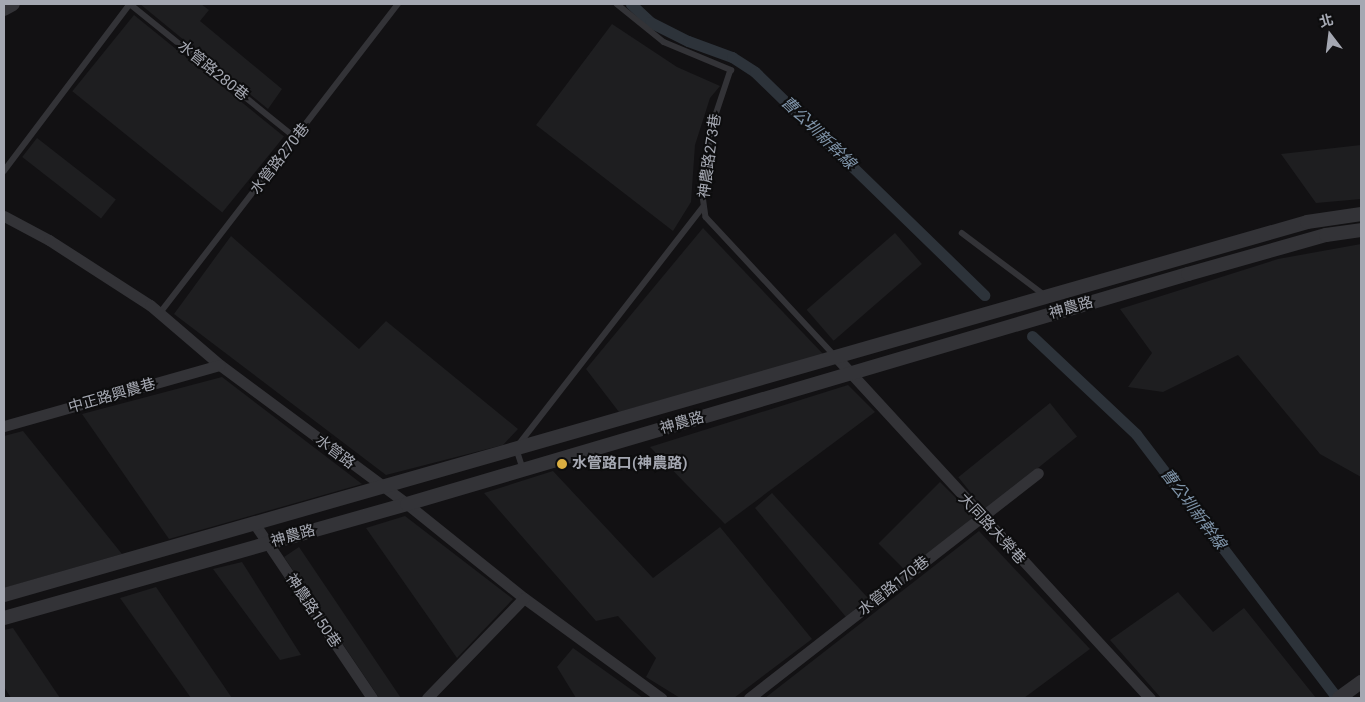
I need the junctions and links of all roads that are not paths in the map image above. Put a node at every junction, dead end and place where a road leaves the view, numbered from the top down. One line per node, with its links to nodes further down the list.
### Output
1 (13, 4): 5 (street)
2 (130, 4): 6 (lane, 水管路280巷); 7 (lane, 水管路280巷)
3 (398, 4): 6 (lane, 水管路270巷)
4 (617, 4): 8 (lane, 神農路273巷)
5 (4, 9)
6 (296, 138): 14 (lane, 水管路270巷)
7 (4, 171)
8 (703, 207): 15 (lane, 神農路273巷); 19 (lane)
9 (1361, 214): 13 (street, 神農路)
10 (4, 216): 14 (street, 水管路)
11 (1361, 230): 17 (street, 神農路)
12 (962, 233): 13 (lane)
13 (1047, 297): 15 (street, 神農路)
14 (160, 313): 16 (street, 水管路)
15 (836, 357): 17 (street, 大同路大榮巷); 19 (street, 神農路)
16 (220, 365): 18 (street, 中正路興農巷); 22 (street, 水管路)
17 (851, 373): 20 (street, 神農路); 24 (street, 大同路大榮巷)
18 (4, 426)
19 (516, 448): 20 (lane); 22 (street, 神農路)
20 (523, 470): 23 (street, 神農路)
21 (1038, 474): 24 (street, 水管路170巷)
22 (380, 486): 23 (street, 水管路); 25 (street, 神農路)
23 (408, 504): 26 (street, 神農路); 28 (street, 水管路)
24 (981, 518): 35 (street, 水管路170巷); 36 (street, 大同路大榮巷)
25 (254, 523): 26 (street, 神農路150巷); 27 (street, 神農路)
26 (268, 543): 29 (street, 神農路); 32 (street, 神農路150巷)
27 (4, 595)
28 (524, 598): 33 (street); 34 (street, 水管路)
29 (4, 618)
30 (1361, 682): 31 (street)
31 (1347, 696)
32 (372, 698)
33 (427, 698)
34 (661, 698)
35 (749, 698)
36 (1150, 698)

